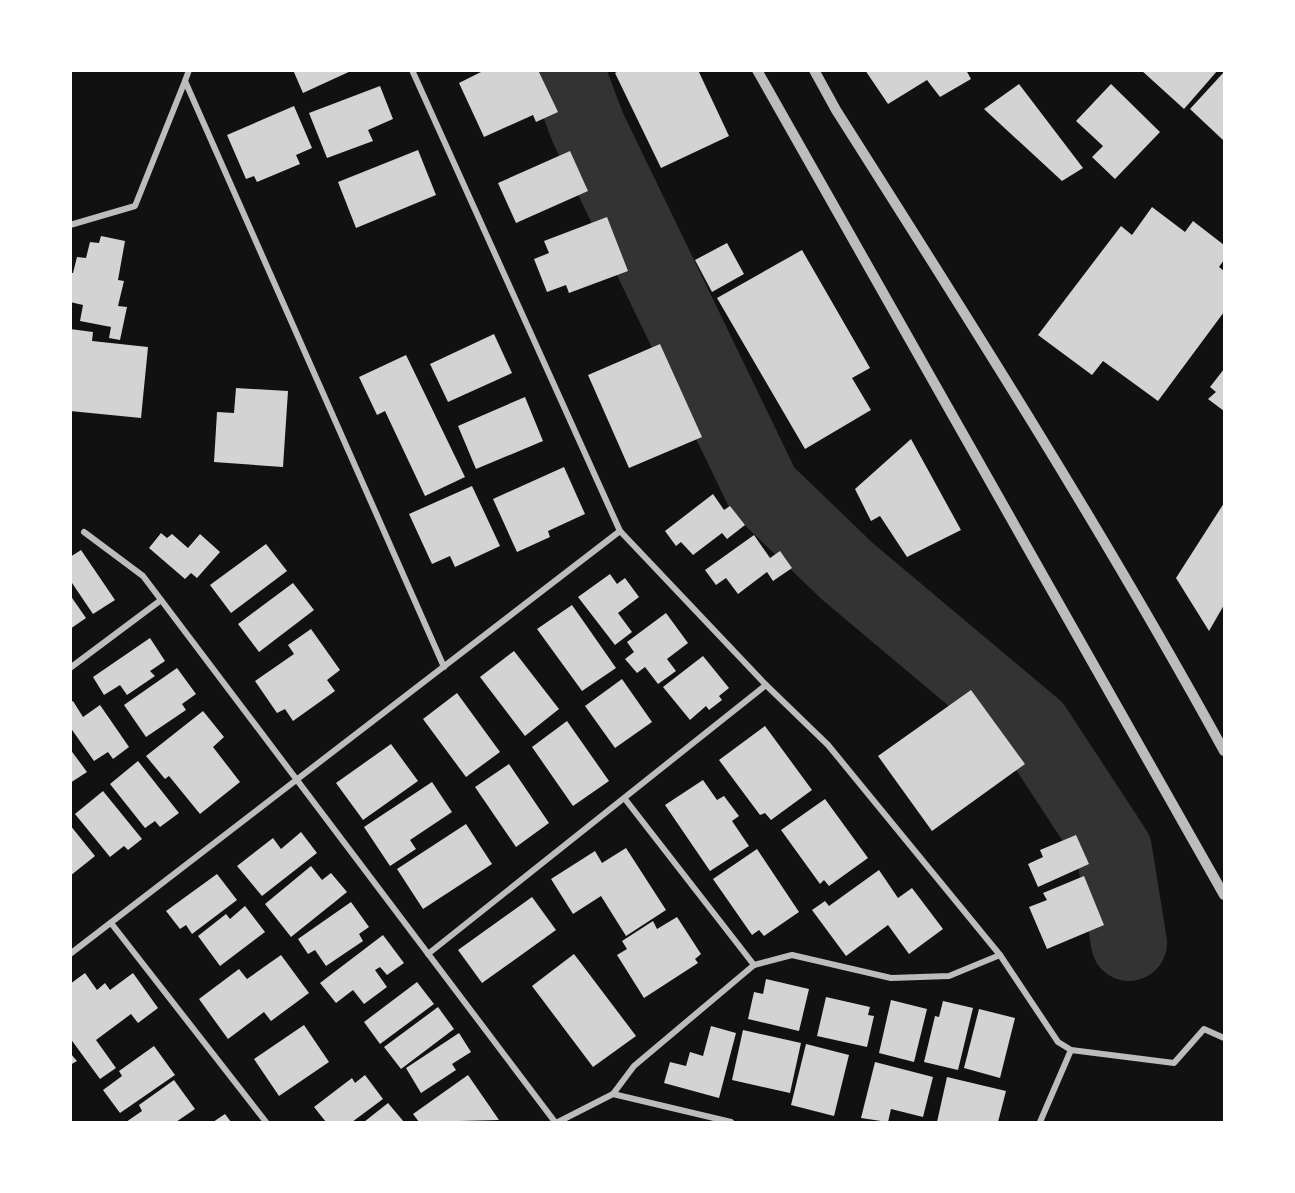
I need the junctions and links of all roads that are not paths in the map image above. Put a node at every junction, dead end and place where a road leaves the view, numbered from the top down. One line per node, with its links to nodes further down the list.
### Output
1 (189, 70): 5 (street)
2 (412, 70): 7 (street)
3 (756, 70): 16 (street)
4 (814, 70): 13 (street)
5 (185, 81): 6 (street); 10 (street)
6 (70, 225)
7 (620, 531): 10 (street); 12 (street)
8 (84, 532): 9 (street)
9 (161, 600): 11 (street); 14 (street)
10 (444, 667): 14 (street)
11 (70, 668)
12 (766, 685): 15 (street); 20 (street)
13 (1224, 751)
14 (298, 781): 17 (street); 19 (street)
15 (625, 799): 19 (street); 21 (street)
16 (1224, 895)
17 (111, 923): 18 (street); 25 (street)
18 (70, 954)
19 (428, 954): 26 (street)
20 (1000, 955): 21 (street); 23 (street)
21 (754, 965): 24 (street)
22 (1224, 1038): 23 (street)
23 (1071, 1050): 28 (street)
24 (613, 1094): 26 (street); 27 (street)
25 (266, 1122)
26 (556, 1122)
27 (731, 1122)
28 (1040, 1122)

